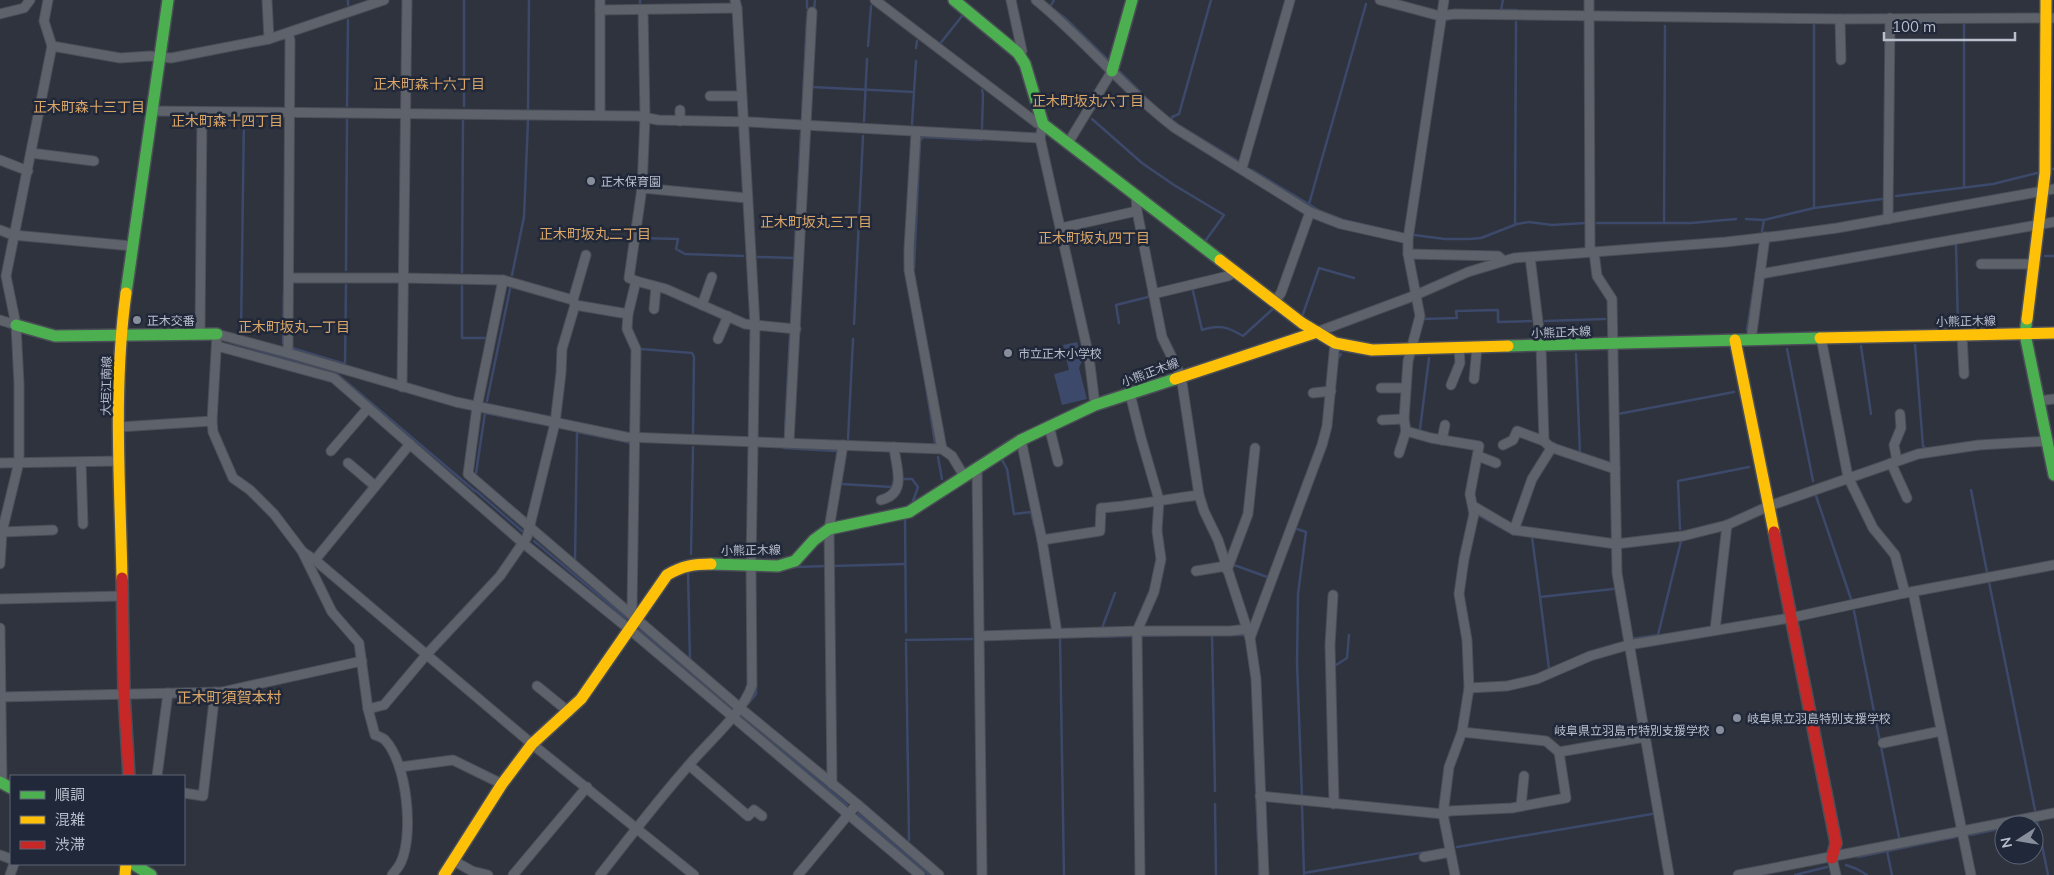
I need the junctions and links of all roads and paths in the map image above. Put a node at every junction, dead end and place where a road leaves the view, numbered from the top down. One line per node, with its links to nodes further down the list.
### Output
1 (30, 0): 21 (street)
2 (48, 0): 29 (street)
3 (168, 0): 31 (main road, 大垣江南線)
4 (267, 0): 28 (street)
5 (384, 0): 27 (street)
6 (407, 0): 40 (street)
7 (875, 0): 45 (street)
8 (954, 0): 30 (main road)
9 (1012, 0): 30 (street)
10 (1036, 0): 33 (street)
11 (1132, 0): 33 (main road)
12 (1290, 0): 53 (street)
13 (1380, 0): 23 (street)
14 (1444, 0): 23 (street)
15 (1589, 0): 22 (street)
16 (2046, 0): 25 (main road)
17 (736, 4): 19 (street); 35 (street)
18 (600, 5): 19 (street); 41 (street)
19 (643, 10): 42 (street)
20 (812, 12): 46 (street)
21 (0, 14)
22 (1589, 15): 23 (street); 26 (street); 70 (street)
23 (1440, 16): 68 (street)
24 (1890, 18): 25 (street); 26 (street); 61 (street)
25 (2050, 18): 56 (main road)
26 (1840, 19): 32 (street)
27 (288, 33): 28 (street); 39 (street)
28 (270, 39): 31 (street)
29 (52, 46): 31 (street); 50 (street)
30 (1018, 53): 45 (main road)
31 (160, 57): 37 (main road, 大垣江南線)
32 (1841, 60)
33 (1112, 71): 49 (street); 53 (street)
34 (710, 96): 35 (street)
35 (741, 96): 44 (street)
36 (680, 110): 43 (street)
37 (152, 111): 38 (street); 69 (main road, 大垣江南線)
38 (202, 112): 39 (street); 99 (street)
39 (289, 113): 40 (street); 80 (street)
40 (405, 113): 41 (street); 81 (street)
41 (600, 115): 42 (street)
42 (645, 117): 43 (street); 55 (street)
43 (680, 121): 44 (street)
44 (742, 122): 46 (street); 58 (street)
45 (1043, 124): 48 (street); 49 (main road)
46 (806, 125): 47 (street); 96 (street)
47 (916, 132): 48 (street); 153 (street)
48 (1040, 138): 64 (street)
49 (1068, 143): 57 (main road)
50 (32, 153): 52 (street); 54 (street)
51 (0, 160): 54 (street)
52 (94, 161)
53 (1242, 168): 60 (street)
54 (28, 171): 66 (street)
55 (642, 188): 58 (street); 83 (street)
56 (2049, 191): 61 (street); 63 (main road)
57 (1136, 196): 59 (street); 77 (main road)
58 (747, 198): 95 (street)
59 (1137, 211): 64 (street); 85 (street)
60 (1310, 212): 68 (street); 88 (street)
61 (1888, 219): 67 (street)
62 (2054, 222): 63 (street)
63 (2040, 225): 76 (main road); 78 (street)
64 (1061, 228): 128 (street)
65 (0, 230): 66 (street)
66 (14, 235): 69 (street); 94 (street)
67 (1765, 237): 70 (street); 78 (street)
68 (1408, 239): 71 (street)
69 (132, 246): 102 (main road, 大垣江南線)
70 (1592, 252): 73 (street); 109 (street)
71 (1408, 254): 74 (street); 86 (street)
72 (586, 255): 87 (street)
73 (1530, 257): 74 (street); 111 (street)
74 (1504, 261): 86 (street)
75 (1981, 264): 76 (street)
76 (2035, 264): 101 (main road)
77 (1235, 272): 85 (street); 88 (main road)
78 (1760, 274): 107 (street)
79 (712, 277): 89 (street)
80 (289, 278): 81 (street); 115 (street)
81 (404, 278): 82 (street); 120 (street)
82 (503, 280): 87 (street); 129 (street)
83 (636, 282): 84 (street); 91 (street)
84 (656, 287): 89 (street); 90 (street)
85 (1153, 294): 117 (street)
86 (1416, 295): 97 (street); 114 (street)
87 (574, 302): 91 (street); 135 (street)
88 (1274, 302): 97 (main road)
89 (702, 305): 92 (street)
90 (654, 309)
91 (628, 314): 140 (street)
92 (728, 316): 95 (street); 105 (street)
93 (0, 320): 94 (street)
94 (16, 325): 102 (main road); 158 (street)
95 (755, 325): 96 (street); 141 (street)
96 (796, 329): 146 (street)
97 (1317, 332): 108 (main road, 小熊正木線); 117 (main road, 小熊正木線)
98 (2054, 333): 101 (main road, 小熊正木線)
99 (200, 334): 100 (main road); 102 (main road)
100 (217, 334): 110 (street); 115 (street)
101 (2025, 334): 103 (main road, 小熊正木線); 127 (main road)
102 (120, 335): 138 (main road, 大垣江南線)
103 (1962, 335): 104 (main road, 小熊正木線); 116 (street)
104 (1821, 338): 107 (main road, 小熊正木線); 169 (street)
105 (718, 340)
106 (1735, 340): 107 (main road, 小熊正木線); 109 (main road, 小熊正木線); 176 (main road)
107 (1751, 340)
108 (1335, 343): 114 (main road, 小熊正木線); 123 (street)
109 (1613, 344): 111 (main road, 小熊正木線); 166 (street)
110 (217, 346): 130 (street); 134 (street)
111 (1541, 346): 113 (main road, 小熊正木線); 144 (street)
112 (1459, 348): 113 (main road, 小熊正木線); 114 (main road, 小熊正木線); 119 (street)
113 (1477, 348): 118 (street)
114 (1412, 350): 122 (street)
115 (288, 352): 120 (street)
116 (1964, 374)
117 (1181, 376): 125 (main road, 小熊正木線); 171 (street)
118 (1474, 379)
119 (1451, 385)
120 (402, 387): 129 (street)
121 (1381, 388): 122 (street)
122 (1406, 388): 132 (street)
123 (1331, 391): 124 (street); 205 (street)
124 (1313, 393)
125 (1130, 394): 128 (main road, 小熊正木線); 174 (street)
126 (2054, 399): 127 (street)
127 (2038, 401): 145 (main road)
128 (1095, 405): 137 (main road, 小熊正木線)
129 (477, 407): 135 (street); 179 (street)
130 (368, 408): 147 (street); 154 (street)
131 (1900, 414): 161 (street)
132 (1404, 419): 133 (street); 139 (street)
133 (1382, 420)
134 (212, 421): 138 (street); 187 (street)
135 (555, 423): 140 (street); 179 (street)
136 (1445, 425): 143 (street)
137 (1049, 426): 142 (main road, 小熊正木線); 160 (street)
138 (119, 427): 157 (main road, 大垣江南線)
139 (1406, 431): 143 (street); 155 (street)
140 (636, 438): 141 (street); 198 (street)
141 (753, 440): 146 (street); 191 (street)
142 (1021, 440): 165 (main road, 小熊正木線); 184 (street)
143 (1442, 440): 156 (street)
144 (1544, 441): 149 (street); 151 (street)
145 (2048, 441): 161 (street); 167 (main road)
146 (789, 442): 148 (street)
147 (410, 444): 170 (street); 185 (street)
148 (843, 445): 150 (street); 181 (street)
149 (1504, 445)
150 (894, 447): 153 (street); 173 (street)
151 (1552, 447): 166 (street); 182 (street)
152 (1255, 448): 192 (street)
153 (942, 449): 168 (street)
154 (331, 451)
155 (1399, 453)
156 (1478, 456): 164 (street); 175 (street)
157 (120, 461): 163 (street); 196 (main road, 大垣江南線)
158 (19, 462): 162 (street); 163 (street); 183 (street)
159 (348, 462): 170 (street)
160 (1058, 462)
161 (1894, 462): 169 (street); 172 (street)
162 (0, 463)
163 (81, 463): 177 (street)
164 (1496, 463)
165 (977, 467): 168 (main road, 小熊正木線); 206 (street)
166 (1615, 469): 186 (street)
167 (2054, 475)
168 (964, 476): 181 (main road, 小熊正木線)
169 (1848, 478): 176 (street); 194 (street)
170 (376, 486): 188 (street)
171 (1199, 495): 174 (street); 192 (street)
172 (1908, 498)
173 (880, 500)
174 (1159, 500): 184 (street); 203 (street)
175 (1473, 506): 182 (street); 211 (street)
176 (1769, 506): 178 (street); 199 (main road)
177 (83, 524)
178 (1727, 526): 186 (street); 202 (street)
179 (530, 529): 185 (street); 198 (street)
180 (53, 530): 183 (street)
181 (828, 530): 191 (main road, 小熊正木線); 233 (street)
182 (1514, 530): 186 (street)
183 (2, 532): 189 (street)
184 (1042, 540): 204 (street)
185 (524, 543): 201 (street); 208 (street)
186 (1616, 544): 207 (street)
187 (302, 551): 188 (street); 209 (street)
188 (315, 560): 208 (street)
189 (0, 564)
190 (2054, 565): 194 (street)
191 (751, 566): 198 (main road, 小熊正木線); 216 (street)
192 (1227, 568): 193 (street); 205 (street)
193 (1196, 571)
194 (1909, 593): 199 (street); 220 (street)
195 (1333, 594): 238 (street)
196 (123, 596): 197 (street); 214 (main road, 大垣江南線)
197 (0, 599)
198 (637, 618): 201 (main road, 小熊正木線); 216 (street)
199 (1790, 618): 202 (street); 248 (main road)
200 (0, 628): 215 (street)
201 (630, 630): 218 (main road, 小熊正木線); 219 (street)
202 (1715, 630): 207 (street)
203 (1137, 631): 204 (street); 205 (street); 262 (street)
204 (1057, 633): 206 (street)
205 (1249, 634): 236 (street)
206 (980, 636): 261 (street)
207 (1628, 645): 211 (street); 222 (street)
208 (427, 654): 217 (street); 224 (street)
209 (362, 661): 212 (street); 217 (street)
210 (537, 686): 218 (street)
211 (1469, 688): 221 (street)
212 (215, 692): 213 (street); 235 (street)
213 (168, 693): 214 (street); 229 (street)
214 (124, 694): 215 (street); 228 (main road, 大垣江南線)
215 (1, 697): 231 (street)
216 (740, 708): 219 (street); 233 (street)
217 (368, 709): 227 (street)
218 (569, 712): 224 (main road, 小熊正木線)
219 (732, 716): 226 (street); 242 (street)
220 (1941, 730): 223 (street); 245 (street)
221 (1462, 732): 225 (street); 241 (street)
222 (1644, 737): 225 (street); 265 (street)
223 (1883, 743)
224 (532, 744): 232 (main road, 小熊正木線); 234 (street)
225 (1559, 752): 239 (street)
226 (688, 765): 243 (street); 244 (street)
227 (400, 767): 232 (street); 252 (street)
228 (129, 775)
229 (157, 775)
230 (1524, 776): 239 (street)
231 (4, 784)
232 (502, 784): 249 (main road, 小熊正木線)
233 (832, 784): 237 (street)
234 (587, 788): 244 (street); 255 (street)
235 (185, 793)
236 (1260, 796): 238 (street); 263 (street)
237 (857, 804): 242 (street); 260 (street)
238 (1334, 804): 241 (street)
239 (1521, 806): 241 (street)
240 (2054, 813): 245 (street)
241 (1442, 814): 246 (street)
242 (848, 815): 258 (street); 259 (street)
243 (762, 816)
244 (637, 828): 256 (street); 257 (street)
245 (1962, 832): 248 (street); 268 (street)
246 (1450, 852): 247 (street); 264 (street)
247 (1424, 857)
248 (1832, 858): 266 (street); 267 (street)
249 (454, 861): 253 (main road, 小熊正木線); 254 (street)
250 (135, 865): 251 (main road)
251 (151, 875)
252 (392, 875)
253 (444, 875)
254 (488, 875)
255 (513, 875)
256 (600, 875)
257 (694, 875)
258 (798, 875)
259 (920, 875)
260 (940, 875)
261 (982, 875)
262 (1140, 875)
263 (1264, 875)
264 (1455, 875)
265 (1669, 875)
266 (1738, 875)
267 (1836, 875)
268 (1971, 875)

